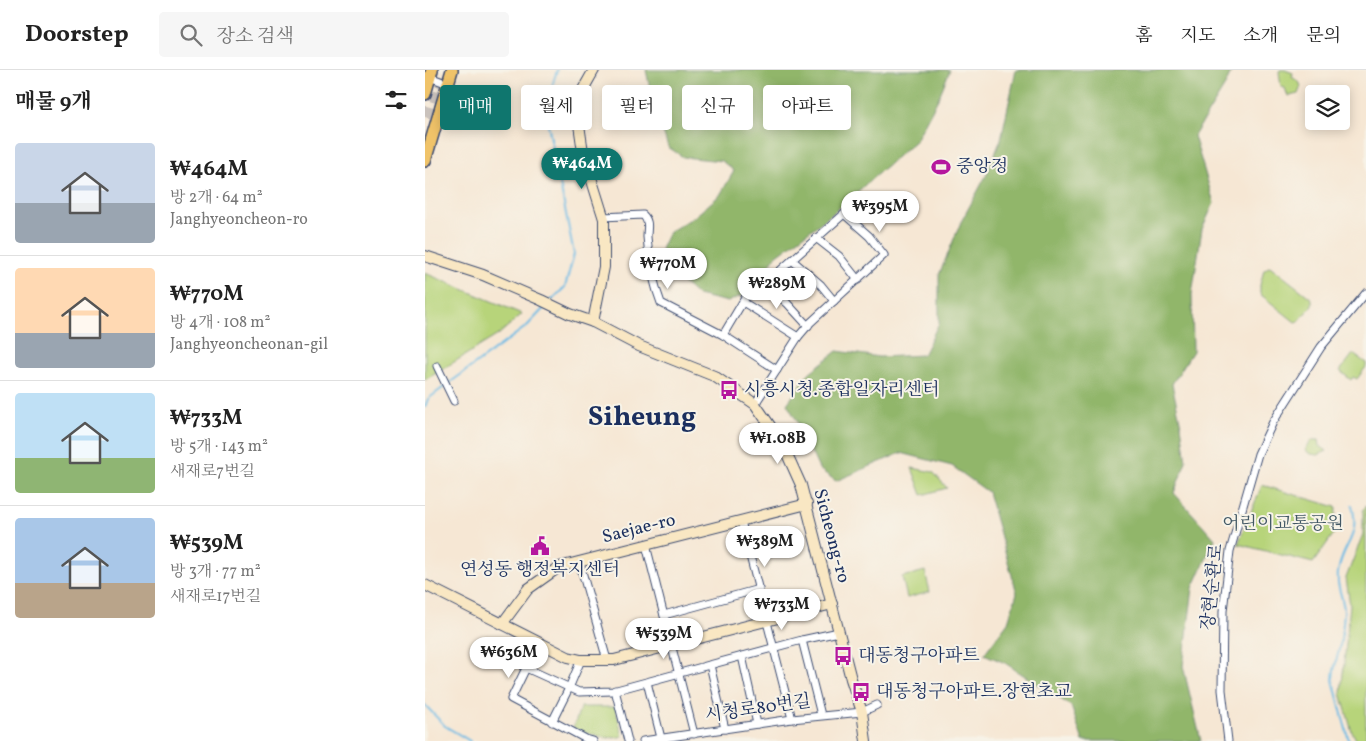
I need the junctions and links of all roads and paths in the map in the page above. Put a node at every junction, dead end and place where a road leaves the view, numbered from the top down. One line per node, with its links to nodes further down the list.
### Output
1 (452, 70): 4 (main road)
2 (594, 70): 7 (street)
3 (429, 74): 4 (street); 5 (main road)
4 (447, 84): 6 (main road)
5 (425, 94)
6 (425, 161)
7 (603, 217): 16 (street); 18 (street)
8 (816, 238): 10 (street); 11 (street); 11 (street)
9 (425, 256): 16 (street, Sicheong-ro)
10 (792, 260): 12 (street); 14 (street)
11 (858, 280): 14 (street)
12 (765, 284): 15 (street); 17 (street)
13 (1366, 293): 59 (street, 장현순환로)
14 (834, 301): 17 (street)
15 (743, 302): 18 (street); 19 (street)
16 (593, 322): 23 (street, Sicheong-ro)
17 (808, 326): 19 (street)
18 (723, 335): 21 (street)
19 (798, 337): 21 (street)
20 (437, 366): 22 (street)
21 (777, 370): 23 (street)
22 (454, 401)
23 (755, 404): 24 (street, Sicheong-ro)
24 (807, 504): 25 (street, Saejae-ro); 30 (street, Sicheong-ro)
25 (741, 521): 26 (street, Saejae-ro); 29 (street)
26 (646, 545): 27 (street, Saejae-ro); 31 (street)
27 (579, 561): 33 (street, Saejae-ro); 40 (street)
28 (425, 584): 33 (street)
29 (759, 589): 31 (street); 32 (street)
30 (832, 604): 32 (street); 34 (street, Sicheong-ro)
31 (664, 615): 36 (street)
32 (768, 620): 36 (street); 37 (street)
33 (502, 624): 39 (street)
34 (839, 632): 35 (street); 47 (street, Sicheong-ro)
35 (802, 640): 37 (street); 48 (street)
36 (672, 645): 40 (street); 42 (street)
37 (774, 647): 38 (street); 49 (street)
38 (742, 656): 41 (street); 51 (street)
39 (581, 660): 40 (street); 44 (street)
40 (607, 660)
41 (710, 665): 42 (street); 52 (street)
42 (680, 673): 43 (street); 53 (street)
43 (647, 682): 45 (street); 54 (street)
44 (569, 688): 45 (street); 50 (street); 50 (street)
45 (615, 690): 56 (street)
46 (877, 705): 47 (street, 시청로80번길)
47 (862, 712): 48 (street, 시청로80번길); 58 (street, Sicheong-ro)
48 (821, 715): 49 (street, 시청로80번길)
49 (792, 719): 51 (street, 시청로80번길)
50 (552, 722): 55 (street)
51 (757, 724): 52 (street, 시청로80번길)
52 (725, 729): 53 (street, 시청로80번길)
53 (694, 734): 54 (street, 시청로80번길)
54 (661, 738): 57 (street, 시청로80번길)
55 (593, 741)
56 (628, 741)
57 (643, 741)
58 (866, 741)
59 (1228, 741)

